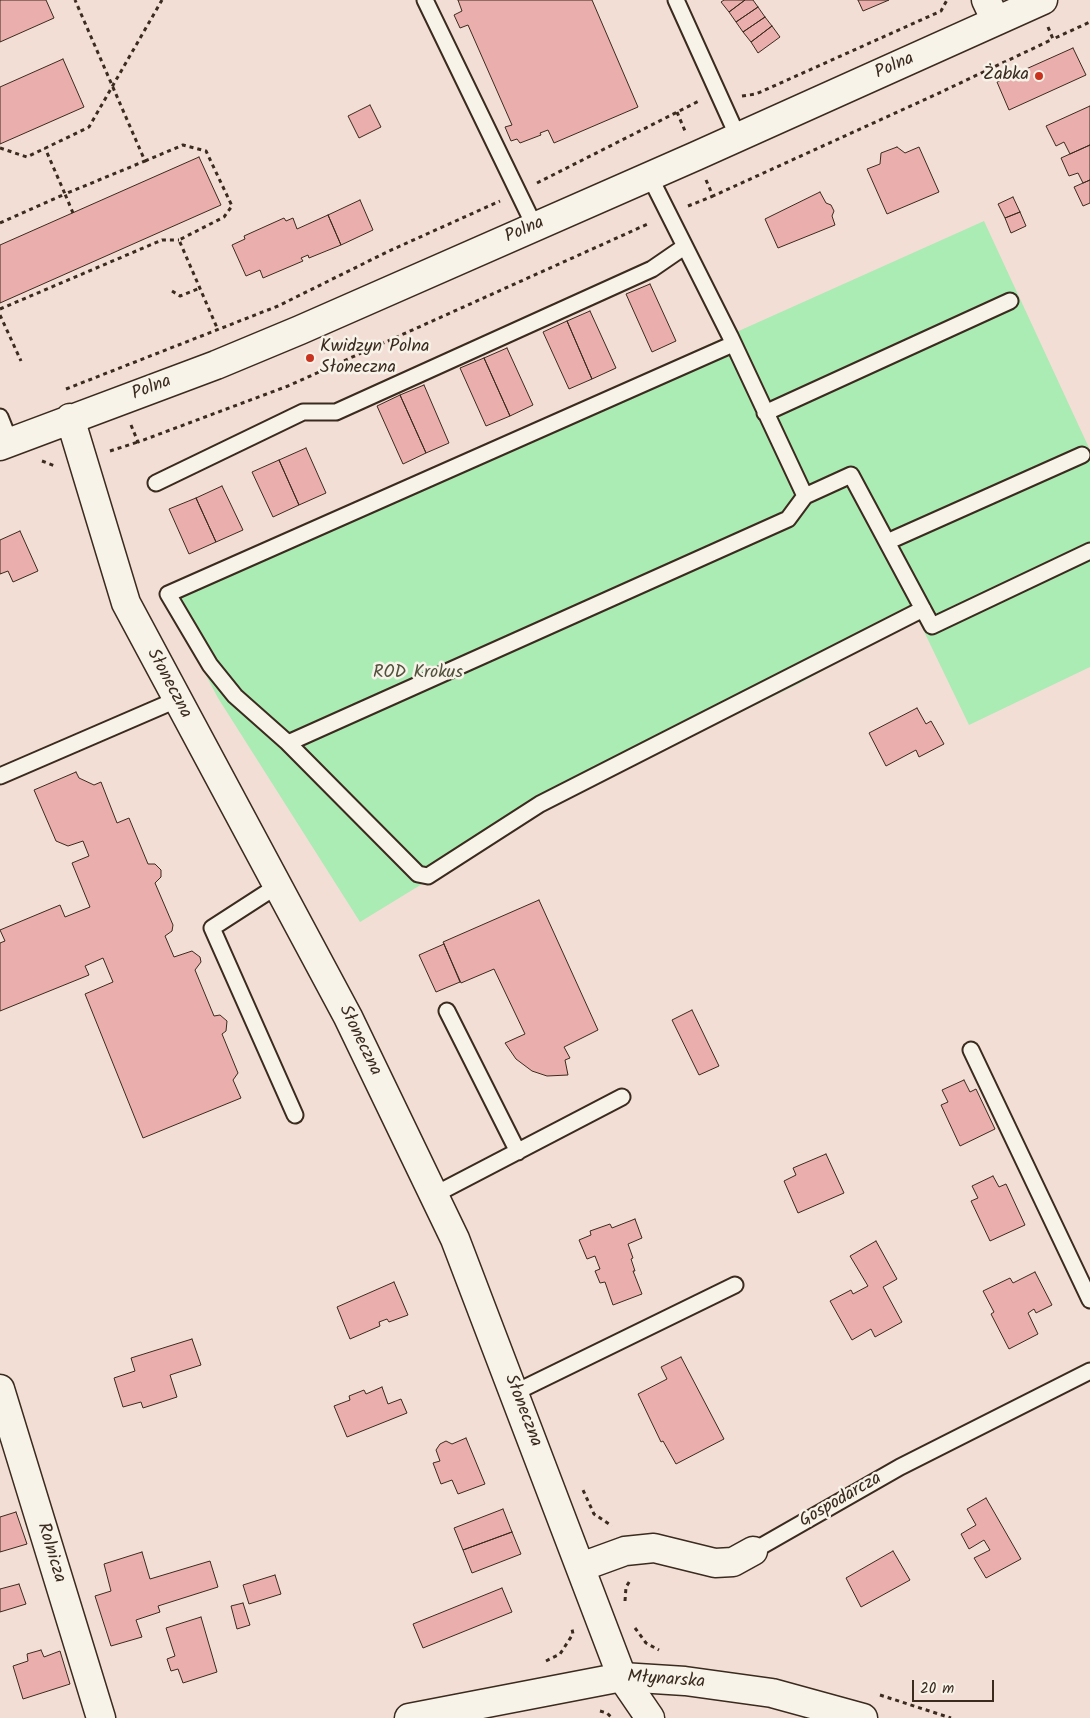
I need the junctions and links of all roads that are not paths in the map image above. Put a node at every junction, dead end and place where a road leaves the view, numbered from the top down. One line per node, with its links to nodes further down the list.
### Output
1 (425, 0): 7 (lane)
2 (676, 0): 5 (lane)
3 (1043, 0): 4 (street, Polna)
4 (991, 11): 5 (street, Polna)
5 (738, 137): 6 (street, Polna)
6 (650, 176): 7 (street, Polna); 8 (lane)
7 (535, 227): 13 (street, Polna)
8 (684, 247): 10 (lane); 16 (lane)
9 (1010, 301): 11 (lane)
10 (733, 344): 11 (lane); 22 (lane)
11 (766, 412): 17 (lane)
12 (0, 417): 14 (lane)
13 (70, 418): 14 (street, Polna); 21 (street, Słoneczna)
14 (5, 444)
15 (1082, 455): 18 (lane)
16 (156, 482)
17 (805, 496): 18 (lane); 22 (lane)
18 (887, 542): 20 (lane)
19 (1090, 551): 20 (lane)
20 (923, 609): 22 (lane)
21 (176, 700): 23 (lane); 24 (street, Słoneczna)
22 (288, 742)
23 (0, 776)
24 (277, 886): 28 (lane); 30 (street, Słoneczna)
25 (447, 1011): 29 (lane)
26 (971, 1050): 32 (lane)
27 (622, 1097): 29 (lane)
28 (295, 1115)
29 (518, 1152): 30 (lane)
30 (434, 1195): 35 (street, Słoneczna)
31 (735, 1285): 35 (lane)
32 (1090, 1300)
33 (1090, 1372): 36 (lane, Gospodarcza)
34 (0, 1388): 39 (street, Rolnicza)
35 (514, 1393): 37 (street, Słoneczna)
36 (753, 1551): 37 (street, Gospodarcza)
37 (581, 1567): 38 (street, Słoneczna)
38 (622, 1677): 40 (street, Młynarska); 41 (street, Słoneczna); 42 (street, Młynarska)
39 (101, 1718)
40 (409, 1718)
41 (650, 1718)
42 (863, 1718)

